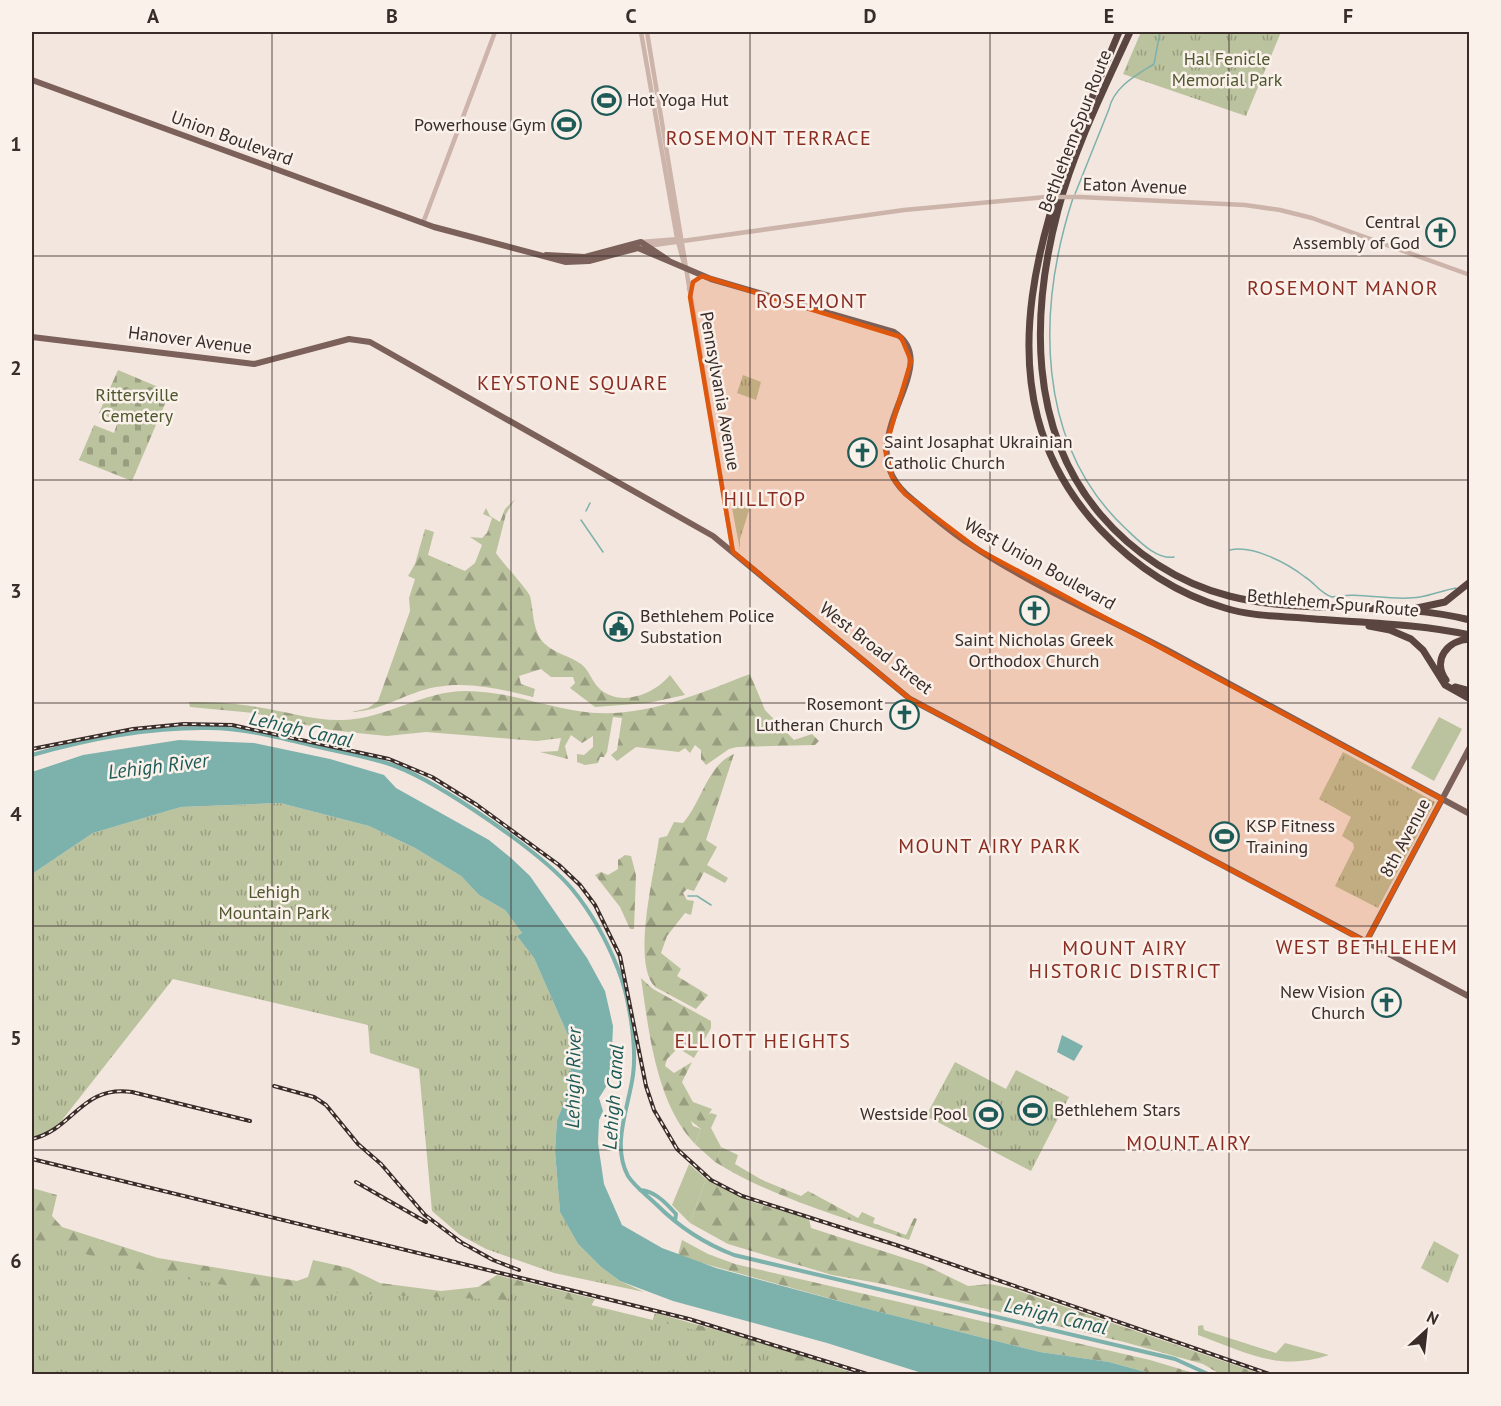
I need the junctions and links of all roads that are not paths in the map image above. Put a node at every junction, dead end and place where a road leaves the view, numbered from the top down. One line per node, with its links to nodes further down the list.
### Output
1 (495, 32): 7 (street)
2 (641, 32): 8 (street, Pennsylvania Avenue)
3 (647, 32): 8 (street, Pennsylvania Avenue)
4 (1119, 32): 21 (highway, Bethlehem Spur Route)
5 (1130, 32): 20 (highway, Bethlehem Spur Route)
6 (32, 80): 7 (main road, Union Boulevard)
7 (423, 224): 9 (main road)
8 (679, 240): 9 (street, Eaton Avenue); 10 (street, Eaton Avenue); 12 (street, Pennsylvania Avenue); 13 (street, Eaton Avenue, bridge)
9 (640, 245): 10 (main road, West Union Boulevard); 11 (main road, West Union Boulevard)
10 (649, 246): 11 (main road, West Union Boulevard)
11 (668, 260): 12 (main road, West Union Boulevard)
12 (686, 270): 14 (main road, West Union Boulevard); 15 (street, Pennsylvania Avenue)
13 (1470, 275)
14 (702, 276): 15 (street); 26 (main road, West Union Boulevard)
15 (689, 289): 18 (street, Pennsylvania Avenue)
16 (32, 337): 17 (main road, Hanover Avenue)
17 (377, 345): 18 (main road, West Broad Street)
18 (733, 552): 28 (main road, West Broad Street)
19 (1470, 582): 20 (highway)
20 (1388, 608): 22 (highway, Bethlehem Spur Route)
21 (1325, 620): 23 (highway, Bethlehem Spur Route); 24 (highway)
22 (1470, 620)
23 (1470, 637): 24 (highway)
24 (1470, 695)
25 (1470, 747): 26 (main road, 8th Avenue)
26 (1442, 799): 27 (main road, West Union Boulevard); 28 (main road, 8th Avenue)
27 (1470, 814)
28 (1366, 942): 29 (main road, West Broad Street)
29 (1470, 997)

